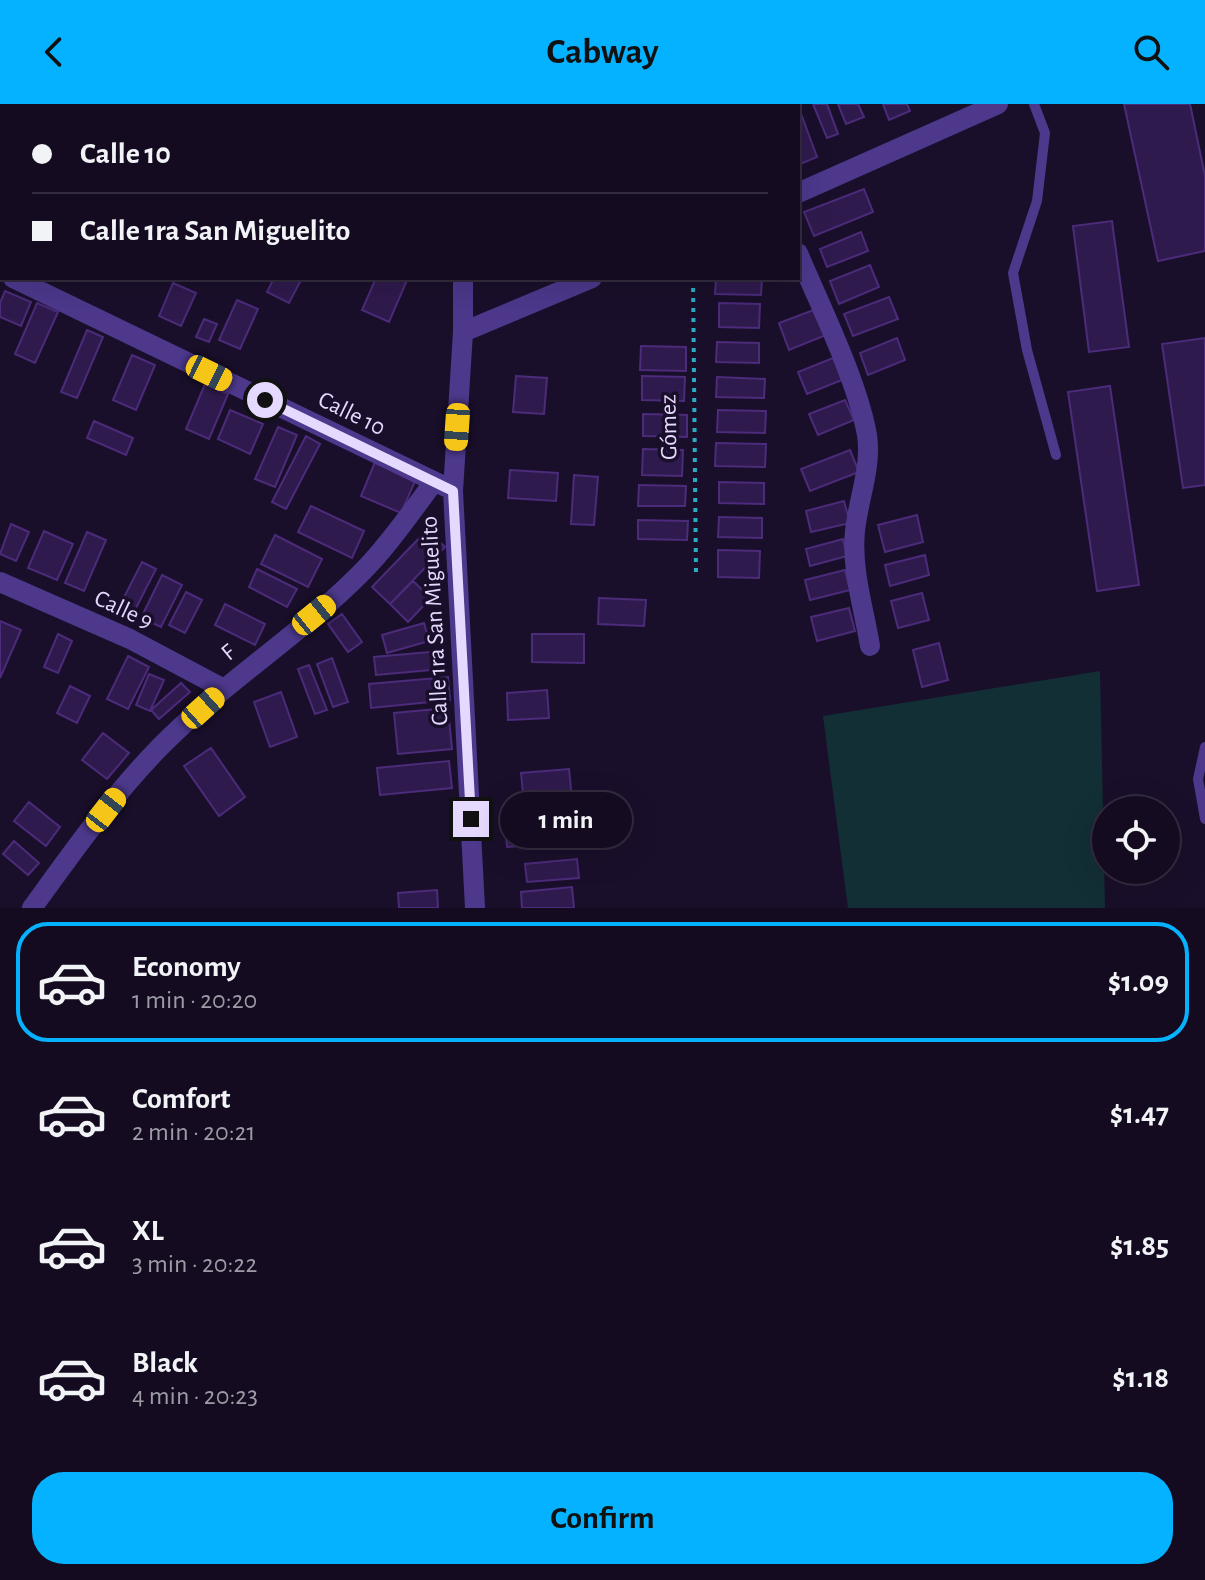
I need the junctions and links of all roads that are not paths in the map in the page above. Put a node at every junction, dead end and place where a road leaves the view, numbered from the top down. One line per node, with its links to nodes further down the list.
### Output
1 (998, 104): 3 (street)
2 (1034, 104): 9 (lane)
3 (800, 192)
4 (800, 258): 13 (street)
5 (17, 280): 10 (street, Calle 10)
6 (462, 280): 8 (street, Calle 1ra San Miguelito)
7 (587, 280): 8 (street)
8 (463, 332): 11 (street, Calle 1ra San Miguelito)
9 (1056, 455)
10 (434, 482): 11 (street, Calle 10); 14 (street, F)
11 (453, 491): 18 (street, Calle 1ra San Miguelito)
12 (0, 582): 14 (street, Calle 9)
13 (870, 646)
14 (224, 689): 17 (street, F)
15 (1205, 747): 16 (lane)
16 (1205, 819)
17 (32, 908)
18 (475, 908)

